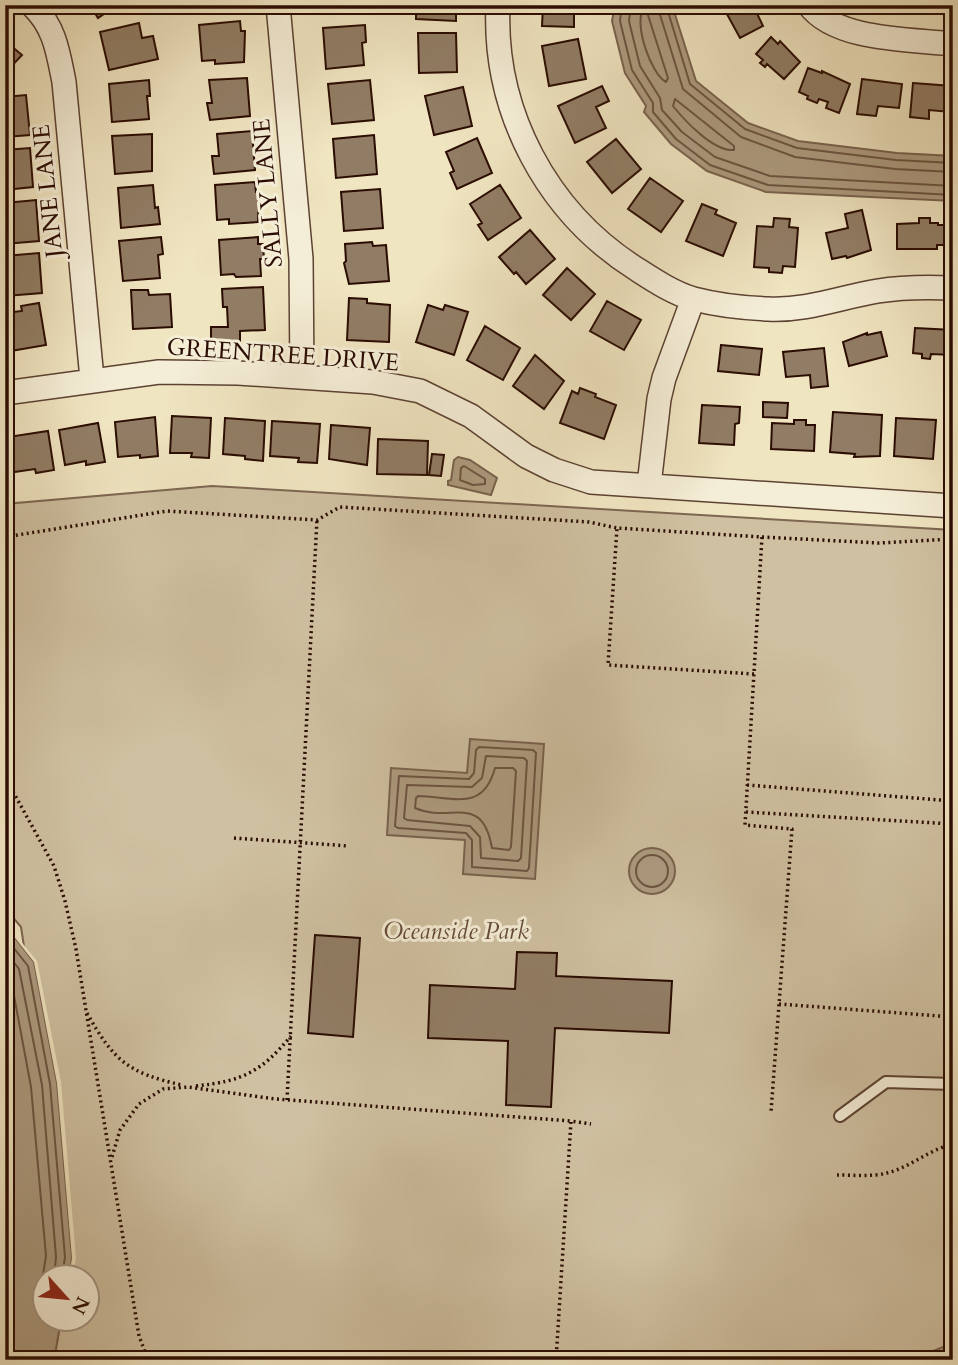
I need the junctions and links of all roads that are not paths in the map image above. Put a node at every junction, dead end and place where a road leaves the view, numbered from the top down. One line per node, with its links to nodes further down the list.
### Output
1 (32, 5): 9 (street, JANE LANE)
2 (278, 5): 8 (street, SALLY LANE)
3 (498, 5): 7 (street)
4 (809, 5): 5 (street)
5 (953, 44)
6 (953, 288): 7 (street)
7 (693, 299): 11 (street)
8 (302, 377): 9 (street, GREENTREE DRIVE); 11 (street, GREENTREE DRIVE)
9 (92, 379): 10 (street, GREENTREE DRIVE)
10 (5, 393)
11 (649, 485): 12 (street, GREENTREE DRIVE)
12 (953, 506)
13 (953, 1084): 14 (lane)
14 (839, 1116)

